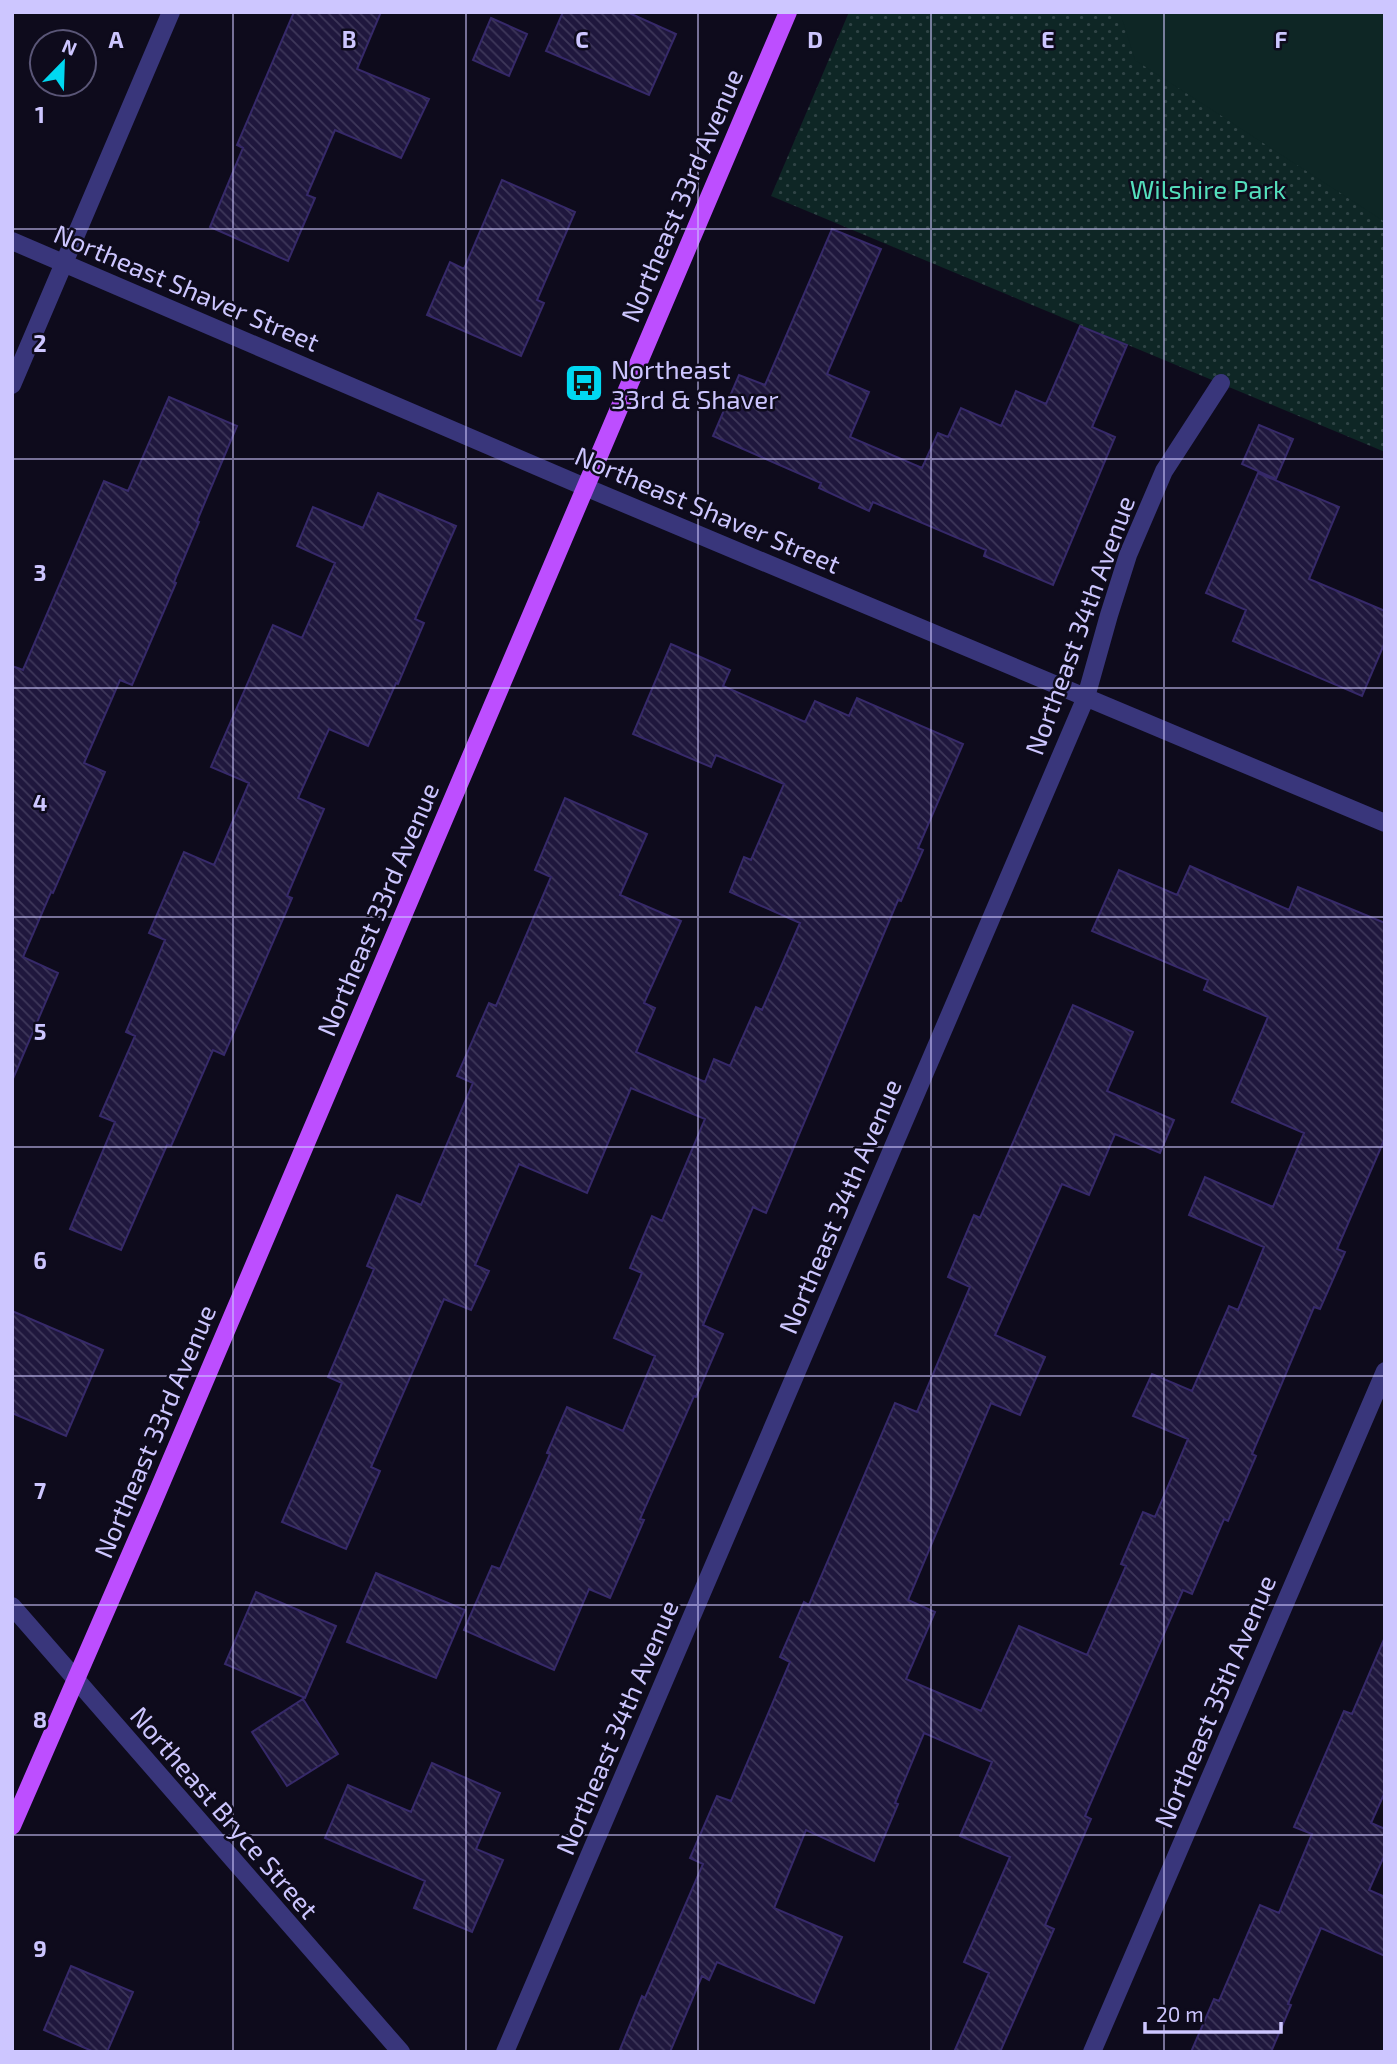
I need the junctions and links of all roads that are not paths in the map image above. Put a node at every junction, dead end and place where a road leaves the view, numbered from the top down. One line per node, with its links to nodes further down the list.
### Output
1 (171, 12): 4 (street)
2 (788, 12): 7 (main road, Northeast 33rd Avenue)
3 (12, 241): 4 (street, Northeast Shaver Street)
4 (65, 263): 6 (street); 7 (street, Northeast Shaver Street)
5 (1221, 383): 8 (street, Northeast 34th Avenue)
6 (12, 385)
7 (585, 487): 8 (street, Northeast Shaver Street); 12 (main road, Northeast 33rd Avenue)
8 (1086, 697): 9 (street, Northeast Shaver Street); 15 (street, Northeast 34th Avenue)
9 (1385, 822)
10 (1385, 1371): 16 (street, Northeast 35th Avenue)
11 (12, 1606): 12 (street, Northeast Bryce Street)
12 (76, 1680): 13 (main road, Northeast 33rd Avenue); 14 (street, Northeast Bryce Street)
13 (12, 1826)
14 (401, 2052)
15 (505, 2052)
16 (1092, 2052)

